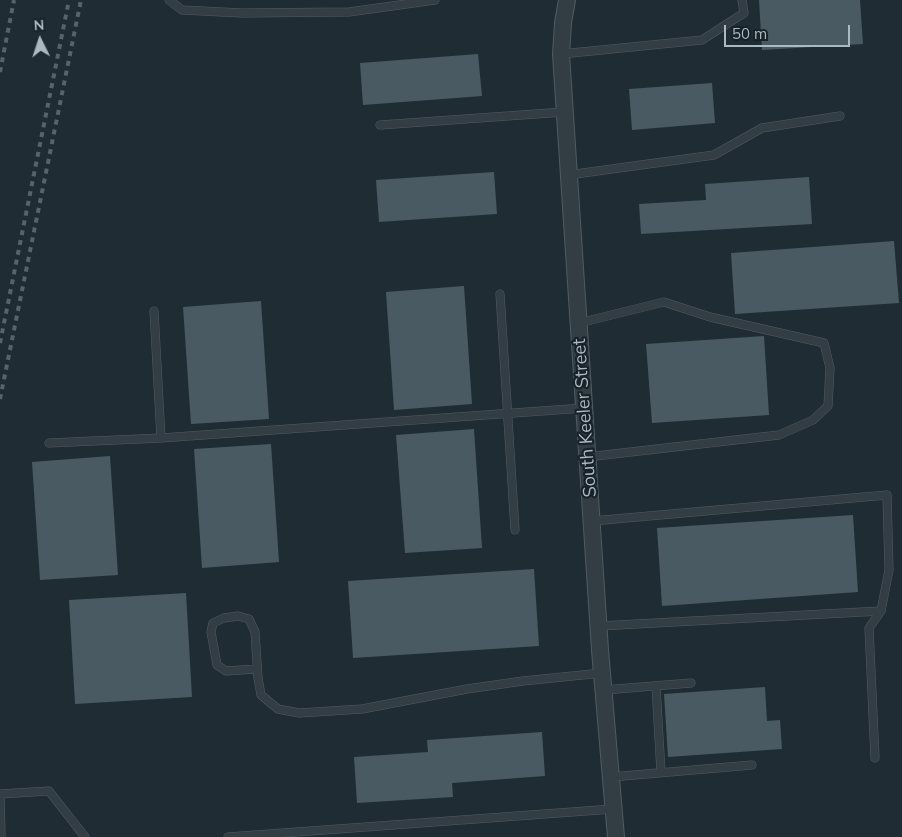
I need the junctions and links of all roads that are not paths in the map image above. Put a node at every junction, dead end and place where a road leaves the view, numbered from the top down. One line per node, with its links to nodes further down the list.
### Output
1 (169, 0): 2 (lane)
2 (436, 0)
3 (567, 0): 5 (street, South Keeler Street)
4 (742, 0): 5 (lane)
5 (561, 54): 6 (street, South Keeler Street)
6 (564, 112): 8 (lane); 9 (street, South Keeler Street)
7 (840, 116): 9 (lane)
8 (380, 125)
9 (568, 175): 12 (street, South Keeler Street)
10 (500, 294): 14 (lane)
11 (154, 310): 15 (lane)
12 (579, 323): 13 (street, South Keeler Street); 17 (lane)
13 (584, 408): 14 (lane); 17 (street, South Keeler Street)
14 (508, 414): 15 (lane); 19 (lane)
15 (161, 438): 16 (lane)
16 (49, 443)
17 (587, 457): 18 (street, South Keeler Street)
18 (592, 521): 20 (lane); 21 (street, South Keeler Street)
19 (515, 530)
20 (881, 611): 21 (lane); 27 (lane)
21 (599, 626): 23 (street, South Keeler Street)
22 (257, 669): 22 (lane); 23 (lane)
23 (602, 673): 26 (street, South Keeler Street)
24 (692, 683): 25 (lane)
25 (656, 686): 26 (lane); 29 (lane)
26 (604, 690): 30 (street, South Keeler Street)
27 (875, 758)
28 (752, 765): 29 (lane)
29 (661, 772): 30 (lane)
30 (611, 776): 31 (street, South Keeler Street)
31 (613, 810): 34 (lane); 35 (street, South Keeler Street)
32 (1, 837): 33 (lane)
33 (85, 837)
34 (228, 837)
35 (616, 837)

